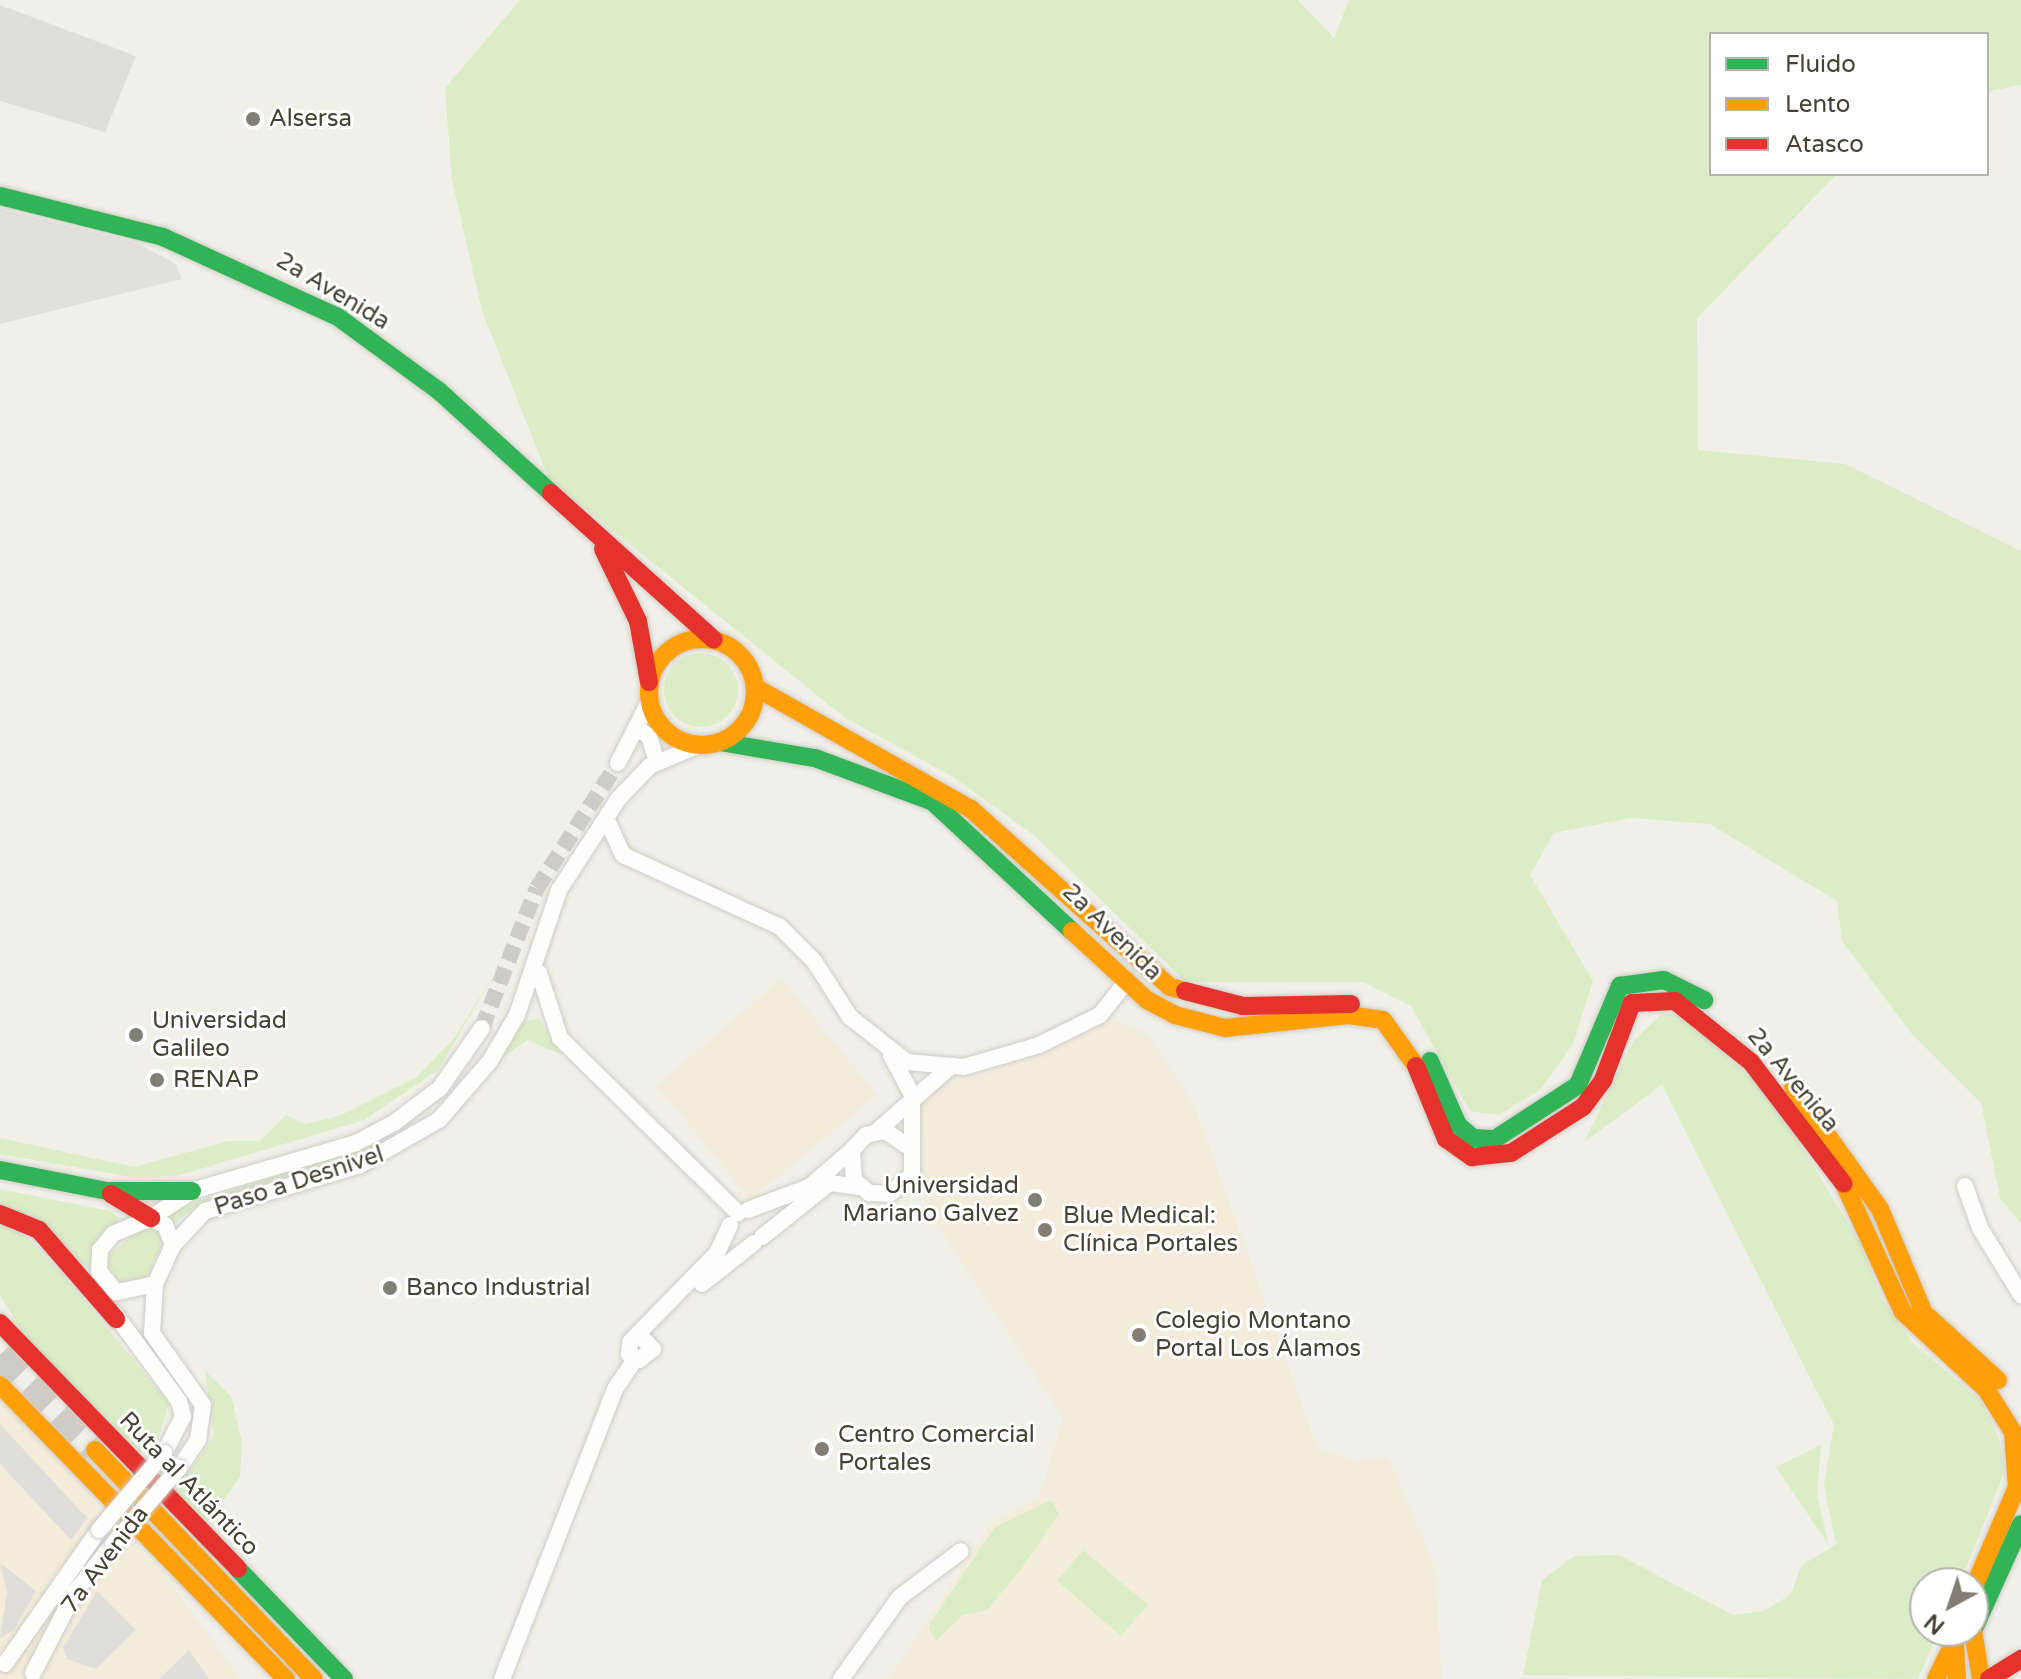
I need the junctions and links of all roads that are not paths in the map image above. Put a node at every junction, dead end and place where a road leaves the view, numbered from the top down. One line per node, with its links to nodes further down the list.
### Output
1 (0, 196): 2 (main road, 2a Avenida)
2 (589, 526): 3 (main road, 2a Avenida); 5 (main road, 2a Avenida)
3 (714, 640): 4 (main road); 5 (main road)
4 (755, 687): 7 (main road); 41 (main road, 2a Avenida)
5 (650, 692): 6 (street); 8 (main road)
6 (636, 728): 9 (street); 10 (street)
7 (720, 742): 8 (main road); 13 (main road, 2a Avenida)
8 (699, 745): 9 (street, Paso a Desnivel)
9 (657, 762): 11 (street, Paso a Desnivel)
10 (618, 763)
11 (606, 818): 12 (street, Paso a Desnivel); 15 (street)
12 (538, 964): 27 (street); 30 (street, Paso a Desnivel)
13 (1127, 981): 16 (street); 45 (main road, 2a Avenida)
14 (482, 1028): 25 (street, Paso a Desnivel)
15 (890, 1052): 16 (street); 17 (street)
16 (950, 1068): 17 (street)
17 (912, 1095): 18 (street); 19 (street)
18 (876, 1132): 19 (street); 20 (street)
19 (909, 1147): 23 (street)
20 (852, 1150): 23 (street); 27 (street)
21 (0, 1170): 24 (main road)
22 (1965, 1186): 34 (street)
23 (861, 1187): 29 (street)
24 (107, 1191): 25 (main road); 28 (main road)
25 (192, 1191): 28 (street, Paso a Desnivel)
26 (0, 1214): 31 (main road)
27 (739, 1216): 29 (street); 29 (street); 38 (street)
28 (151, 1218): 30 (street); 33 (street)
29 (758, 1240): 38 (street)
30 (173, 1245): 32 (street)
31 (79, 1273): 33 (main road); 36 (main road)
32 (155, 1284): 33 (street); 53 (street, 7a Avenida, bridge)
33 (107, 1286): 36 (street, 7a Avenida)
34 (2021, 1295)
35 (0, 1307): 39 (main road)
36 (116, 1319): 52 (street, 7a Avenida, bridge)
37 (0, 1323): 39 (main road, Ruta al Atlántico)
38 (645, 1339): 58 (street)
39 (29, 1353): 57 (main road, Ruta al Atlántico)
40 (0, 1385): 47 (main road)
41 (2021, 1410)
42 (95, 1450): 56 (main road, Ruta al Atlántico)
43 (2021, 1524): 46 (main road)
44 (961, 1551): 59 (street)
45 (1982, 1567)
46 (1989, 1595)
47 (253, 1645): 54 (street); 55 (main road)
48 (1951, 1647): 50 (main road)
49 (1976, 1647): 62 (main road)
50 (1950, 1650): 60 (main road); 61 (main road)
51 (2021, 1659): 63 (main road)
52 (2, 1666): 53 (street)
53 (35, 1676)
54 (275, 1679)
55 (286, 1679)
56 (314, 1679)
57 (344, 1679)
58 (502, 1679)
59 (841, 1679)
60 (1936, 1679)
61 (1957, 1679)
62 (1981, 1679)
63 (1989, 1679)

